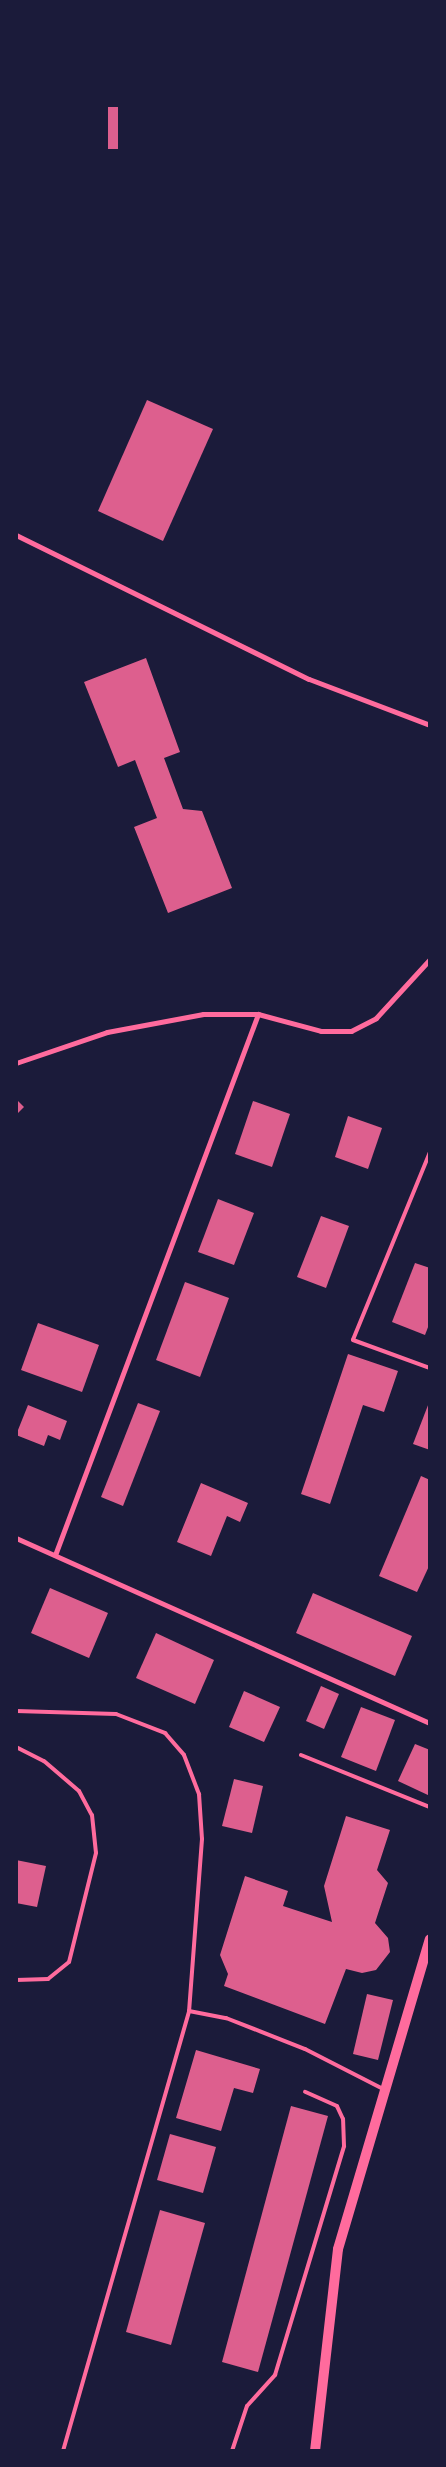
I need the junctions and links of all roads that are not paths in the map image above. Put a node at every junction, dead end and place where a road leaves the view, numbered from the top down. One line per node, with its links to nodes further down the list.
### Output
1 (16, 535): 2 (street)
2 (430, 725)
3 (430, 959): 4 (street)
4 (258, 1014): 5 (street); 9 (street)
5 (16, 1063)
6 (430, 1152): 7 (lane)
7 (430, 1368)
8 (16, 1538): 9 (street)
9 (54, 1555): 11 (street)
10 (16, 1711): 17 (lane)
11 (430, 1723)
12 (16, 1747): 16 (lane)
13 (301, 1755): 14 (lane)
14 (430, 1808)
15 (430, 1939): 18 (main road)
16 (16, 1980)
17 (189, 2011): 18 (lane); 20 (lane)
18 (386, 2090): 22 (main road)
19 (305, 2092): 21 (lane)
20 (63, 2451)
21 (232, 2451)
22 (315, 2451)

